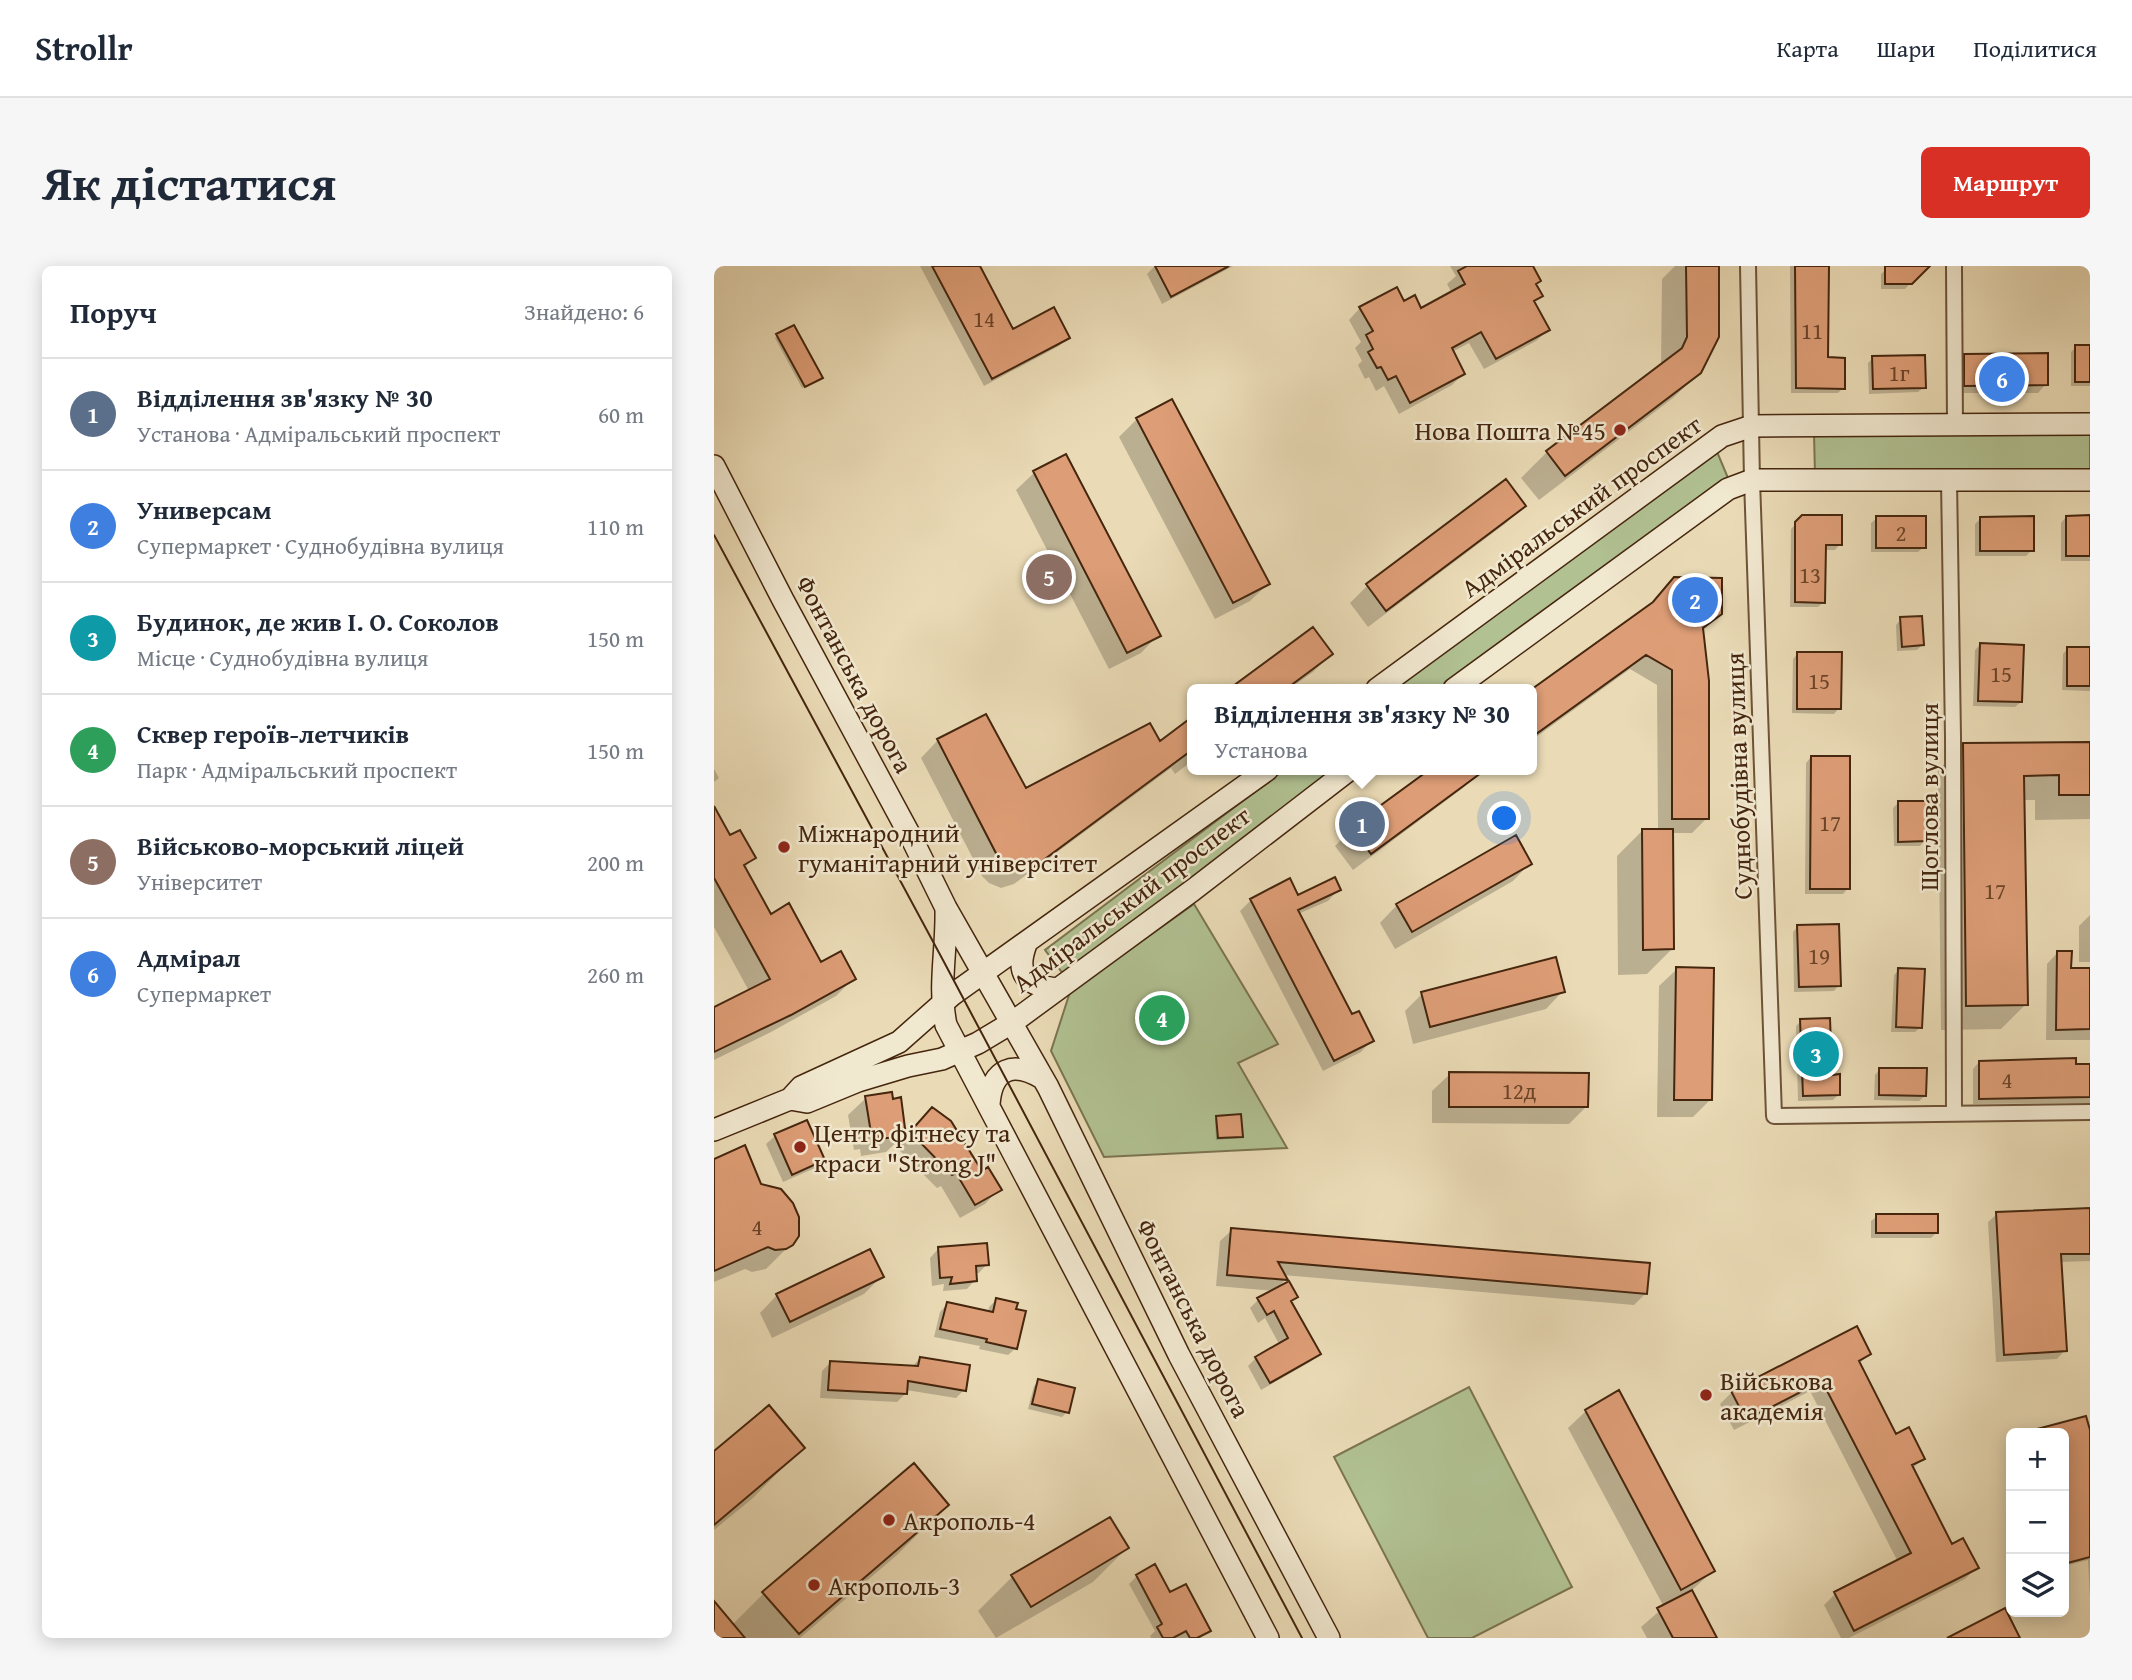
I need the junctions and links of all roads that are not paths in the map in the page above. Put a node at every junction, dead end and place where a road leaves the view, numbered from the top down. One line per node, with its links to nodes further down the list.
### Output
1 (1748, 266): 5 (street, Суднобудівна вулиця)
2 (1954, 266): 4 (street)
3 (2090, 424): 4 (main road, Адміральський проспект)
4 (1955, 425): 5 (main road, Адміральський проспект)
5 (1752, 426): 7 (street, Суднобудівна вулиця); 10 (main road, Адміральський проспект)
6 (714, 466): 14 (main road, Фонтанська дорога)
7 (1752, 480): 8 (main road); 11 (main road); 25 (street, Суднобудівна вулиця)
8 (1949, 480): 9 (main road); 25 (street, Щоглова вулиця)
9 (2090, 480)
10 (1384, 684)
11 (1461, 684)
12 (1261, 775): 15 (main road, Адміральський проспект)
13 (1342, 775): 17 (main road, Адміральський проспект)
14 (946, 908): 16 (main road, Фонтанська дорога); 18 (main road, Фонтанська дорога)
15 (1026, 944): 16 (main road, Адміральський проспект); 17 (main road)
16 (984, 972): 18 (main road, Адміральський проспект); 19 (main road, Фонтанська дорога)
17 (1056, 989): 19 (main road, Адміральський проспект)
18 (941, 1004): 20 (main road); 22 (main road, Адміральський проспект)
19 (1013, 1022): 20 (main road, Адміральський проспект); 21 (main road, Фонтанська дорога)
20 (958, 1052): 22 (main road, Адміральський проспект); 23 (main road)
21 (1042, 1077): 23 (main road); 28 (main road, Фонтанська дорога)
22 (790, 1099): 26 (main road)
23 (989, 1104): 27 (main road)
24 (2090, 1112): 25 (street)
25 (1954, 1114)
26 (714, 1130)
27 (1268, 1638)
28 (1329, 1638)

